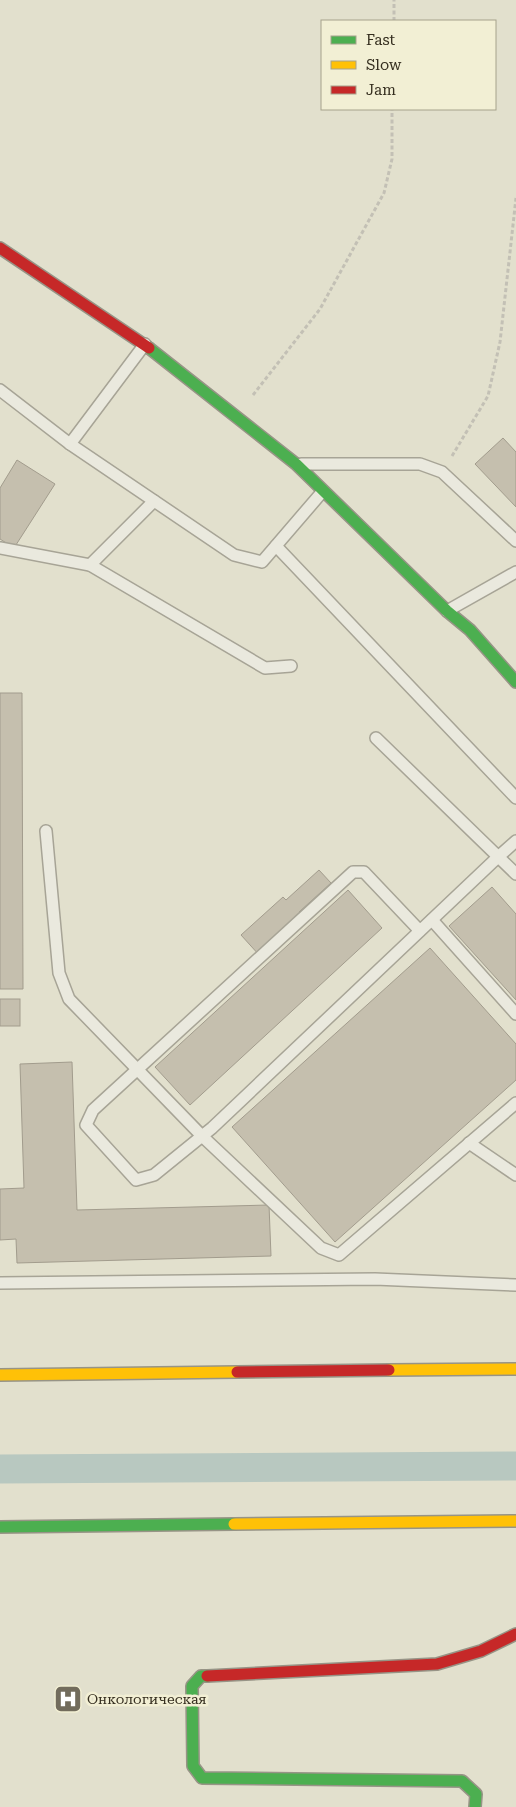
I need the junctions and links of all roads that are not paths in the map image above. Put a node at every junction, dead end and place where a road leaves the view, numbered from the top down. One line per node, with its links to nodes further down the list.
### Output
1 (0, 248): 2 (street)
2 (145, 344): 4 (lane); 5 (street)
3 (0, 390): 4 (lane)
4 (70, 444): 7 (lane)
5 (296, 464): 6 (street); 8 (lane)
6 (323, 491): 9 (lane); 13 (street)
7 (154, 501): 9 (lane); 11 (lane)
8 (516, 541)
9 (276, 546): 17 (lane)
10 (0, 548): 11 (lane)
11 (90, 565): 14 (lane)
12 (516, 572): 13 (lane)
13 (447, 611): 15 (street)
14 (291, 666)
15 (516, 682)
16 (376, 738): 20 (lane)
17 (516, 798)
18 (46, 831): 25 (lane)
19 (516, 841): 20 (lane)
20 (499, 856): 21 (lane); 22 (lane)
21 (516, 874)
22 (432, 920): 23 (lane); 24 (lane)
23 (420, 931): 25 (lane); 27 (lane)
24 (516, 1014)
25 (138, 1070): 27 (lane); 27 (lane)
26 (516, 1103): 28 (lane)
27 (202, 1136): 28 (lane)
28 (469, 1143): 29 (lane)
29 (516, 1174)
30 (0, 1284): 31 (lane)
31 (516, 1284)
32 (516, 1369): 33 (street)
33 (0, 1375)
34 (516, 1521): 35 (street)
35 (0, 1528)
36 (516, 1634): 37 (street)
37 (475, 1807)

